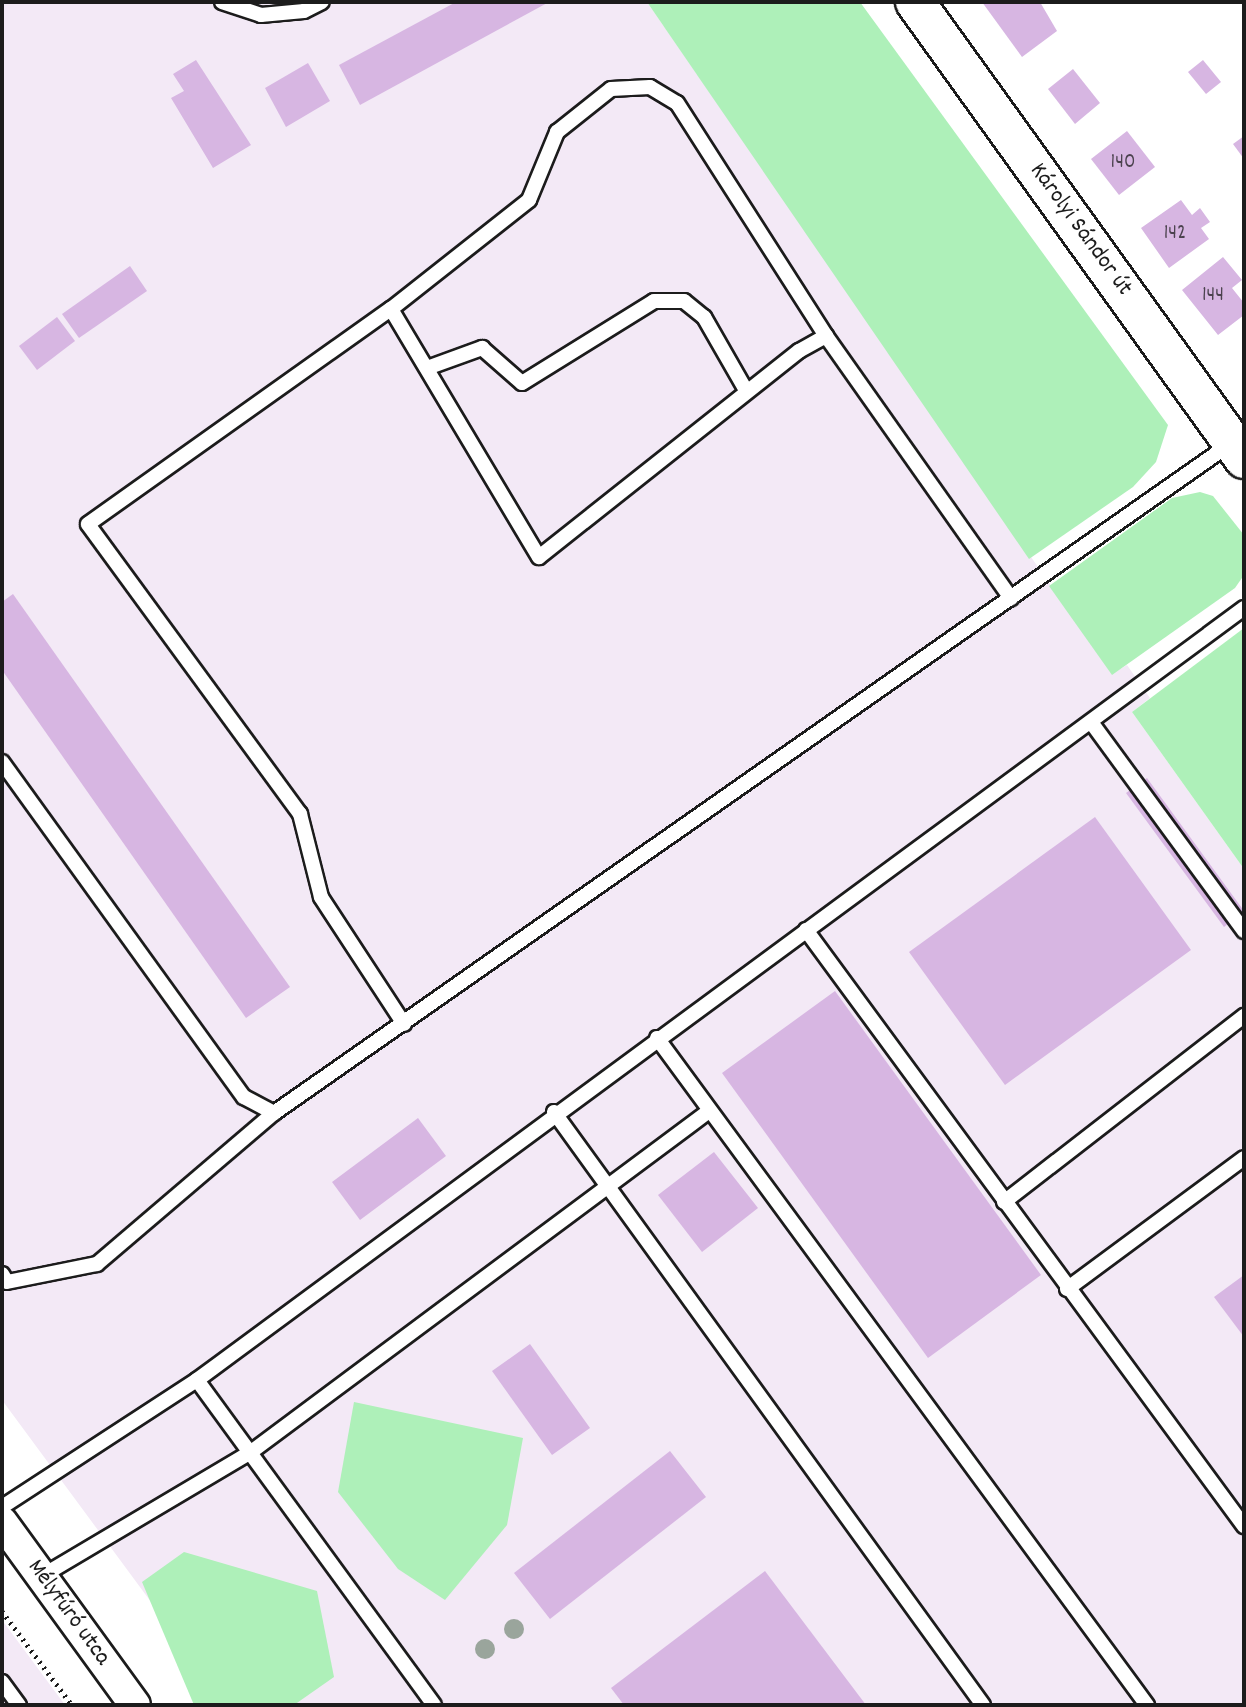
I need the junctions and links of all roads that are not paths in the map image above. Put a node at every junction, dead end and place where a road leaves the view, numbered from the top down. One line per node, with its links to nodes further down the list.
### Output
1 (222, 2): 2 (lane)
2 (322, 2)
3 (915, 2): 8 (street, Károlyi Sándor út)
4 (391, 309): 5 (lane); 6 (lane); 16 (lane)
5 (826, 336): 7 (lane); 9 (lane)
6 (427, 368): 7 (lane); 7 (lane)
7 (747, 391)
8 (1238, 451): 9 (lane)
9 (1011, 598): 16 (lane)
10 (1244, 608): 11 (lane)
11 (1091, 722): 13 (lane); 14 (lane)
12 (2, 762): 20 (lane)
13 (806, 930): 17 (lane); 23 (lane)
14 (1244, 931)
15 (1244, 1016): 23 (lane)
16 (404, 1024): 20 (lane)
17 (657, 1038): 18 (lane); 19 (lane)
18 (709, 1111): 22 (lane); 37 (lane)
19 (554, 1112): 22 (lane); 26 (lane)
20 (274, 1114): 24 (lane)
21 (1244, 1158): 25 (lane)
22 (608, 1186): 27 (lane); 36 (lane)
23 (1004, 1202): 25 (lane)
24 (2, 1274)
25 (1067, 1289): 30 (lane)
26 (197, 1380): 27 (lane); 28 (lane)
27 (251, 1452): 31 (lane); 35 (lane)
28 (2, 1507)
29 (2, 1522): 31 (street, Mélyfúró utca)
30 (1244, 1527)
31 (42, 1576): 34 (street, Mélyfúró utca)
32 (2, 1682): 33 (lane)
33 (19, 1705)
34 (135, 1705)
35 (434, 1705)
36 (983, 1705)
37 (1147, 1705)

